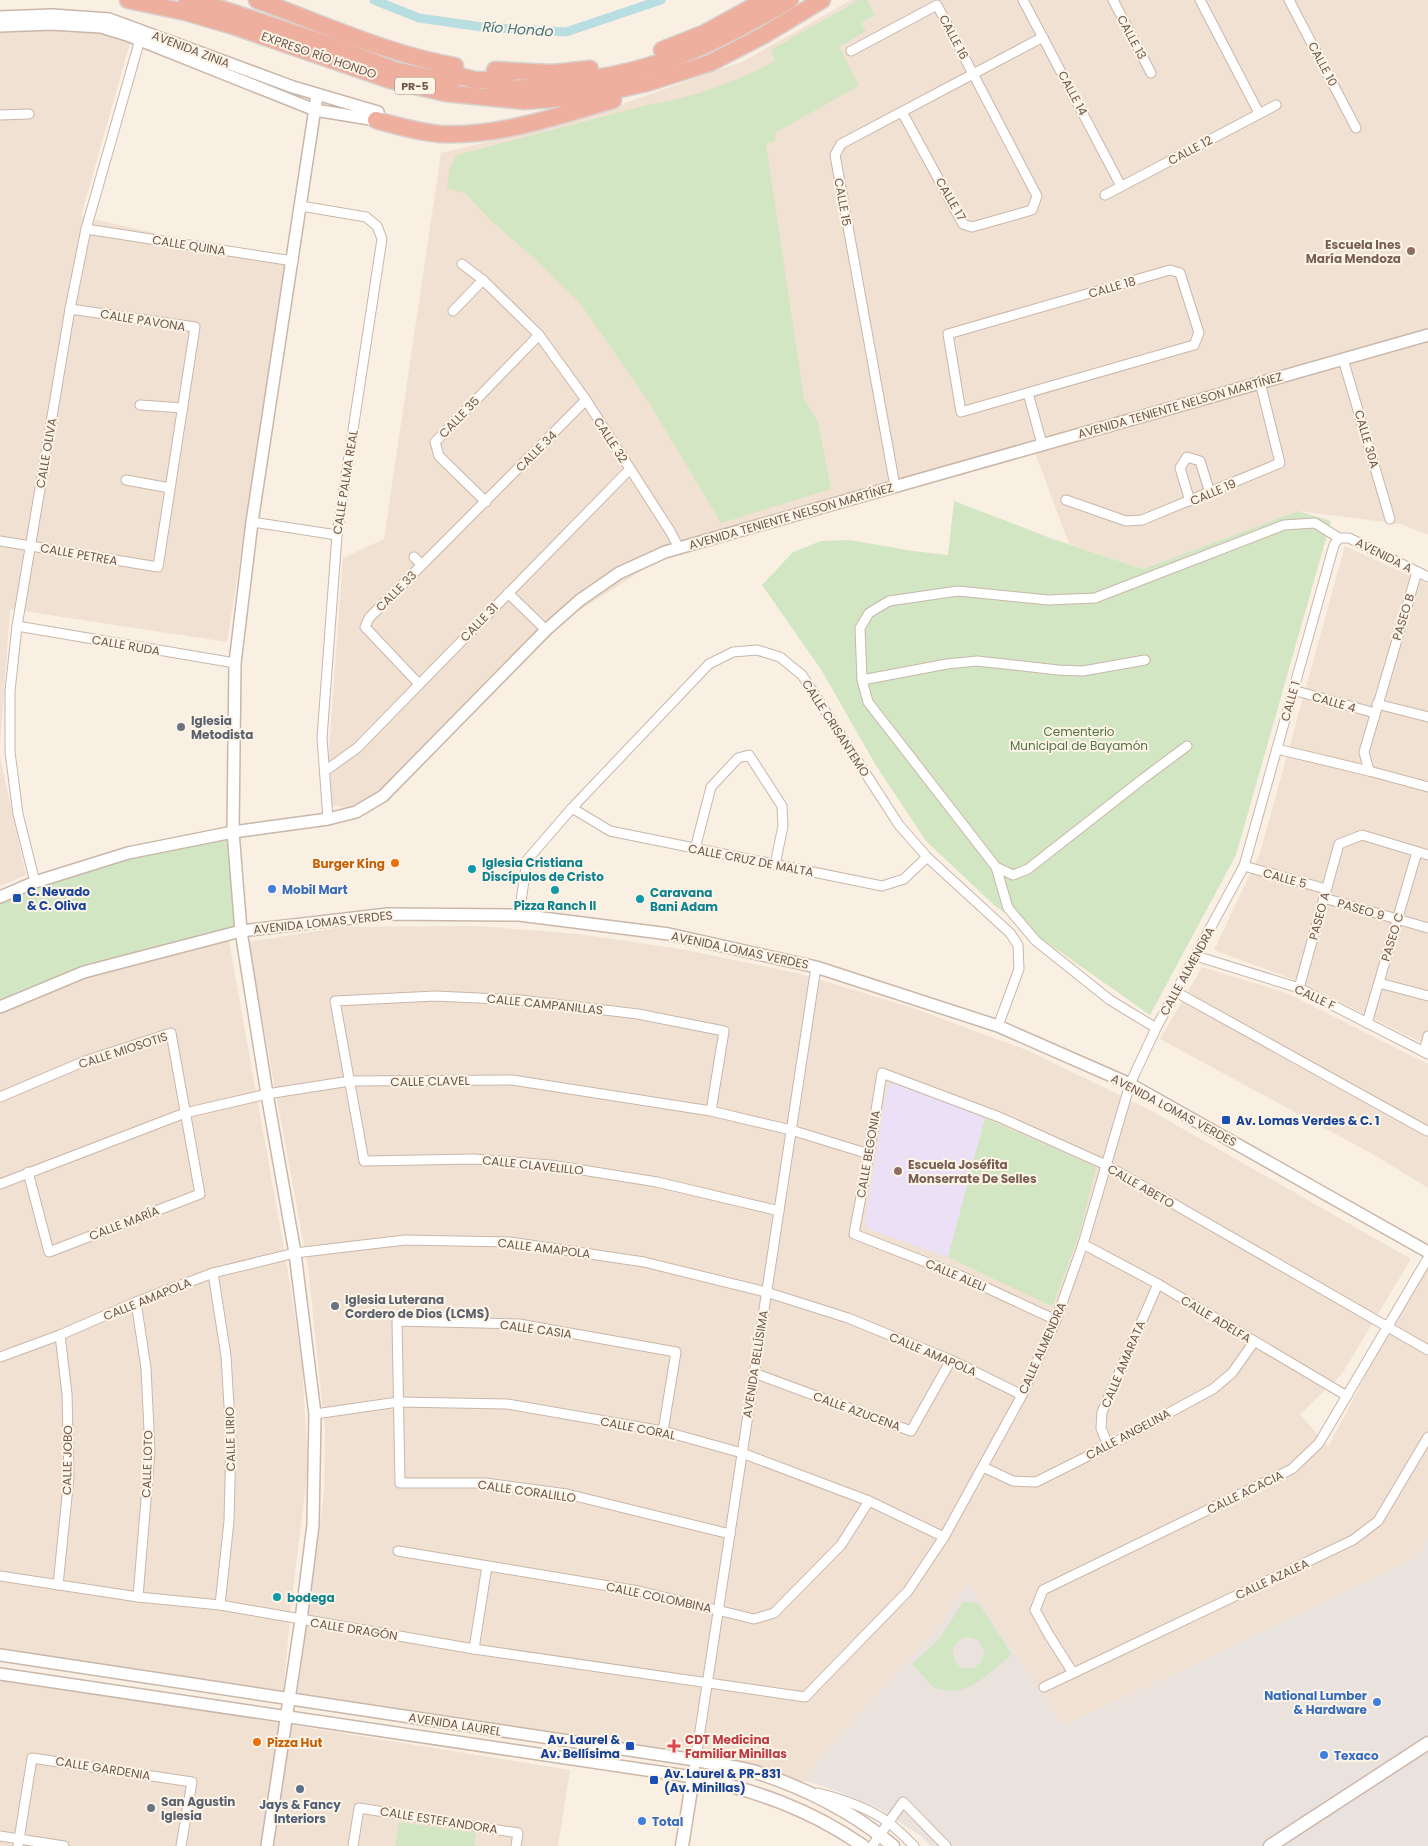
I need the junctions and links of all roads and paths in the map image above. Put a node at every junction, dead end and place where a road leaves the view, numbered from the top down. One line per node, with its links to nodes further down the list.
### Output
1 (128, 0): 17 (highway, EXPRESO RÍO HONDO / PR-5)
2 (224, 0): 5 (highway)
3 (258, 0): 4 (highway, PR-5)
4 (765, 0)
5 (790, 0)
6 (1024, 0): 15 (street, CALLE 14)
7 (1112, 0): 18 (street, CALLE 13)
8 (1200, 0): 24 (street)
9 (1289, 0): 28 (street, CALLE 10)
10 (192, 1): 11 (highway)
11 (817, 1): 17 (highway, EXPRESO RÍO HONDO / PR-5)
12 (0, 17): 14 (street, AVENIDA ZINIA)
13 (0, 26): 14 (street, AVENIDA ZINIA)
14 (141, 36): 20 (street, AVENIDA ZINIA); 22 (street, AVENIDA ZINIA); 32 (street, CALLE OLIVA)
15 (1043, 37): 19 (street, CALLE 15); 29 (street, CALLE 14)
16 (851, 51): 19 (street, CALLE 16)
17 (710, 63): 27 (highway)
18 (1151, 73)
19 (974, 75): 23 (street, CALLE 15); 23 (street, CALLE 17)
20 (318, 95): 22 (street); 27 (street, AVENIDA ZINIA)
21 (1276, 105): 24 (street, CALLE 12)
22 (315, 110): 27 (street, AVENIDA ZINIA); 31 (street)
23 (902, 112): 49 (street, CALLE 15)
24 (1259, 113): 29 (street, CALLE 12)
25 (29, 114): 26 (street)
26 (0, 115)
27 (377, 116)
28 (1356, 128)
29 (1121, 186): 30 (street, CALLE 12)
30 (1104, 195)
31 (301, 206): 33 (street); 57 (street, CALLE PALMA REAL)
32 (86, 229): 33 (street, CALLE QUINA); 36 (street, CALLE OLIVA)
33 (293, 261): 56 (street)
34 (462, 264): 35 (street, CALLE 32)
35 (483, 280): 37 (street); 38 (street, CALLE 32)
36 (70, 308): 45 (street, CALLE PAVONA); 60 (street, CALLE OLIVA)
37 (453, 310)
38 (539, 335): 43 (street, CALLE 32); 54 (street, CALLE 35)
39 (1428, 335): 40 (street, AVENIDA TENIENTE NELSON MARTÍNEZ)
40 (1343, 359): 41 (street, AVENIDA TENIENTE NELSON MARTÍNEZ); 55 (street, CALLE 30A)
41 (1260, 382): 46 (street, AVENIDA TENIENTE NELSON MARTÍNEZ); 51 (street, CALLE 19)
42 (1028, 393): 42 (street, CALLE 18); 46 (street)
43 (586, 400): 47 (street, CALLE 32); 54 (street, CALLE 34)
44 (140, 405): 45 (street)
45 (183, 408): 50 (street, CALLE PAVONA)
46 (1042, 444): 49 (street, AVENIDA TENIENTE NELSON MARTÍNEZ)
47 (630, 469): 61 (street, CALLE 32); 67 (street, CALLE 31)
48 (126, 480): 50 (street)
49 (895, 486): 61 (street, AVENIDA TENIENTE NELSON MARTÍNEZ)
50 (170, 488): 64 (street, CALLE PAVONA)
51 (1210, 493): 53 (street, CALLE 19); 53 (street)
52 (1066, 500): 53 (street, CALLE 19)
53 (1190, 501)
54 (486, 502): 63 (street, CALLE 33)
55 (1390, 519)
56 (252, 522): 57 (street); 71 (street)
57 (337, 535): 81 (street, CALLE PALMA REAL)
58 (1340, 538): 65 (street, AVENIDA A); 72 (street, AVENIDA A); 74 (street, CALLE 1)
59 (0, 541): 60 (street, CALLE PETREA)
60 (30, 546): 64 (street, CALLE PETREA); 68 (street, CALLE OLIVA)
61 (679, 548): 69 (street, AVENIDA TENIENTE NELSON MARTÍNEZ)
62 (414, 557): 63 (street)
63 (422, 565): 73 (street, CALLE 33)
64 (158, 568)
65 (1417, 572): 66 (street, AVENIDA A); 75 (street, PASEO B)
66 (1428, 577)
67 (508, 593): 69 (street); 73 (street, CALLE 31)
68 (17, 626): 71 (street, CALLE RUDA); 93 (street, CALLE OLIVA)
69 (546, 630): 84 (street, AVENIDA TENIENTE NELSON MARTÍNEZ)
70 (1145, 660): 72 (street)
71 (235, 663): 85 (street)
72 (862, 680): 92 (street, AVENIDA A)
73 (419, 684): 81 (street, CALLE 31)
74 (1293, 690): 76 (street, CALLE 4); 79 (street, CALLE 1)
75 (1377, 704): 76 (street); 77 (street)
76 (1375, 713): 80 (street)
77 (1428, 717)
78 (1187, 746): 92 (street)
79 (1277, 749): 80 (street); 91 (street, CALLE 1)
80 (1369, 771): 82 (street)
81 (325, 772): 84 (street, CALLE PALMA REAL)
82 (1428, 787)
83 (572, 808): 86 (street, CALLE CRUZ DE MALTA); 89 (street, CALLE CRISANTEMO); 96 (street, CALLE CRISANTEMO)
84 (328, 819): 85 (street, AVENIDA TENIENTE NELSON MARTÍNEZ)
85 (233, 832): 93 (street, AVENIDA TENIENTE NELSON MARTÍNEZ); 99 (street)
86 (695, 849): 90 (street, CALLE CRUZ DE MALTA); 90 (street)
87 (1417, 852): 88 (street); 94 (street, PASEO A); 97 (street, PASEO C)
88 (1428, 855)
89 (927, 857): 90 (street, CALLE CRUZ DE MALTA); 108 (street, CALLE CRISANTEMO)
90 (775, 865)
91 (1244, 866): 94 (street, CALLE 5); 100 (street, CALLE ALMENDRA)
92 (996, 867): 109 (street)
93 (35, 882): 95 (street, AVENIDA TENIENTE NELSON MARTÍNEZ)
94 (1325, 894): 97 (street, PASEO 9); 103 (street, PASEO A)
95 (0, 896)
96 (519, 915): 99 (street, AVENIDA LOMAS VERDES); 101 (street, AVENIDA LOMAS VERDES)
97 (1398, 920): 98 (street, PASEO 9); 102 (street, PASEO C)
98 (1428, 928)
99 (241, 931): 106 (street, AVENIDA LOMAS VERDES); 115 (street)
100 (1196, 956): 103 (street, CALLE F); 104 (street, CALLE ALMENDRA)
101 (816, 967): 108 (street, AVENIDA LOMAS VERDES); 119 (street, AVENIDA BELLÍSIMA)
102 (1379, 983): 105 (street); 107 (street, PASEO C)
103 (1299, 988): 107 (street, CALLE F)
104 (1176, 992): 109 (street, CALLE ALMENDRA); 120 (street)
105 (1428, 996)
106 (0, 1007)
107 (1367, 1023): 111 (street, CALLE F)
108 (998, 1026): 114 (street, AVENIDA LOMAS VERDES)
109 (1156, 1028): 114 (street, CALLE ALMENDRA)
110 (1428, 1036): 111 (street)
111 (1426, 1053)
112 (882, 1073): 121 (street, CALLE BEGONIA); 122 (street, CALLE ABETO)
113 (350, 1081): 115 (street, CALLE CLAVEL); 117 (street, CALLE CLAVEL); 117 (street, CALLE CAMPANILLAS); 125 (street, CALLE CLAVELILLO)
114 (1130, 1084): 122 (street, CALLE ALMENDRA); 128 (street, AVENIDA LOMAS VERDES)
115 (267, 1094): 118 (street, CALLE CLAVEL); 129 (street)
116 (0, 1097): 118 (street, CALLE MIOSOTIS)
117 (711, 1111): 119 (street, CALLE CLAVEL)
118 (185, 1113): 123 (street, CALLE CLAVEL); 123 (street, CALLE MARÍA)
119 (791, 1130): 121 (street, CALLE CLAVEL); 125 (street, AVENIDA BELLÍSIMA)
120 (1427, 1131)
121 (869, 1154): 126 (street, CALLE BEGONIA)
122 (1106, 1165): 127 (street, CALLE ALMENDRA); 136 (street, CALLE ABETO)
123 (28, 1172): 124 (street, CALLE CLAVEL)
124 (0, 1184)
125 (779, 1211): 133 (street, AVENIDA BELLÍSIMA)
126 (854, 1234): 135 (street, CALLE ALELI)
127 (1084, 1244): 132 (street, CALLE ADELFA); 135 (street, CALLE ALMENDRA)
128 (1428, 1252)
129 (295, 1253): 131 (street, CALLE AMAPOLA); 133 (street, CALLE AMAPOLA); 146 (street)
130 (1428, 1258): 136 (street, CALLE ACACIA)
131 (213, 1273): 134 (street, CALLE AMAPOLA); 160 (street, CALLE LIRIO)
132 (1158, 1284): 138 (street, CALLE ADELFA); 149 (street, CALLE AMARATA)
133 (766, 1292): 141 (street, CALLE AMAPOLA); 142 (street, AVENIDA BELLÍSIMA)
134 (136, 1302): 137 (street, CALLE AMAPOLA); 159 (street, CALLE LOTO)
135 (1056, 1320): 143 (street, CALLE ALMENDRA)
136 (1388, 1326): 139 (street, CALLE ABETO); 144 (street, CALLE ACACIA)
137 (60, 1335): 140 (street, CALLE AMAPOLA); 158 (street, CALLE JOBO)
138 (1254, 1342): 144 (street, CALLE ADELFA); 149 (street, CALLE ANGELINA)
139 (1428, 1350)
140 (0, 1357)
141 (951, 1360): 142 (street, CALLE AZUCENA); 143 (street, CALLE AMAPOLA)
142 (754, 1372): 150 (street, AVENIDA BELLÍSIMA)
143 (1022, 1395): 151 (street, CALLE ALMENDRA)
144 (1347, 1396): 165 (street, CALLE ACACIA)
145 (398, 1402): 146 (street, CALLE CORAL); 147 (street, CALLE CORAL); 147 (street, CALLE CASIA); 153 (street, CALLE CORALILLO)
146 (315, 1414): 162 (street)
147 (663, 1431): 150 (street, CALLE CORAL)
148 (1428, 1437): 165 (street, CALLE AZALEA)
149 (1108, 1446): 151 (street, CALLE ANGELINA)
150 (742, 1453): 152 (street, CALLE CORAL); 153 (street, AVENIDA BELLÍSIMA)
151 (983, 1467): 154 (street, CALLE ALMENDRA)
152 (869, 1501): 154 (street, CALLE CORAL); 161 (street, CALLE COLOMBINA)
153 (730, 1534): 161 (street, AVENIDA BELLÍSIMA)
154 (944, 1536): 167 (street, CALLE ALMENDRA)
155 (398, 1551): 156 (street, CALLE COLOMBINA)
156 (487, 1566): 161 (street, CALLE COLOMBINA); 163 (street)
157 (0, 1576): 158 (street, CALLE DRAGÓN)
158 (58, 1585): 159 (street, CALLE DRAGÓN)
159 (138, 1597): 160 (street, CALLE DRAGÓN)
160 (220, 1605): 162 (street, CALLE DRAGÓN)
161 (718, 1610): 167 (street, AVENIDA BELLÍSIMA)
162 (301, 1620): 163 (street, CALLE DRAGÓN); 169 (street)
163 (474, 1649): 167 (street, CALLE DRAGÓN)
164 (0, 1655): 169 (street, AVENIDA LAUREL)
165 (1073, 1672): 168 (street, CALLE AZALEA)
166 (0, 1674): 170 (street, AVENIDA LAUREL)
167 (707, 1684): 172 (street, AVENIDA BELLÍSIMA)
168 (1044, 1687)
169 (288, 1699): 170 (street); 172 (street, AVENIDA LAUREL)
170 (286, 1717): 173 (street, AVENIDA LAUREL); 181 (street)
171 (1428, 1744): 190 (main road)
172 (695, 1760): 173 (street, AVENIDA BELLÍSIMA); 174 (main road, AVENIDA LAUREL)
173 (692, 1777): 184 (main road); 185 (main road, AVENIDA LAUREL)
174 (798, 1788): 175 (street); 176 (main road, AVENIDA LAUREL)
175 (888, 1822): 176 (street); 188 (street); 189 (street)
176 (879, 1834): 186 (street); 187 (main road, AVENIDA LAUREL)
177 (0, 1836): 178 (street)
178 (19, 1843): 179 (street); 180 (street, CALLE GARDENIA)
179 (64, 1846)
180 (181, 1846)
181 (267, 1846)
182 (353, 1846): 183 (street, CALLE ESTEFANDORA)
183 (516, 1846)
184 (682, 1846)
185 (863, 1846)
186 (872, 1846)
187 (893, 1846)
188 (914, 1846)
189 (946, 1846)
190 (1270, 1846)

